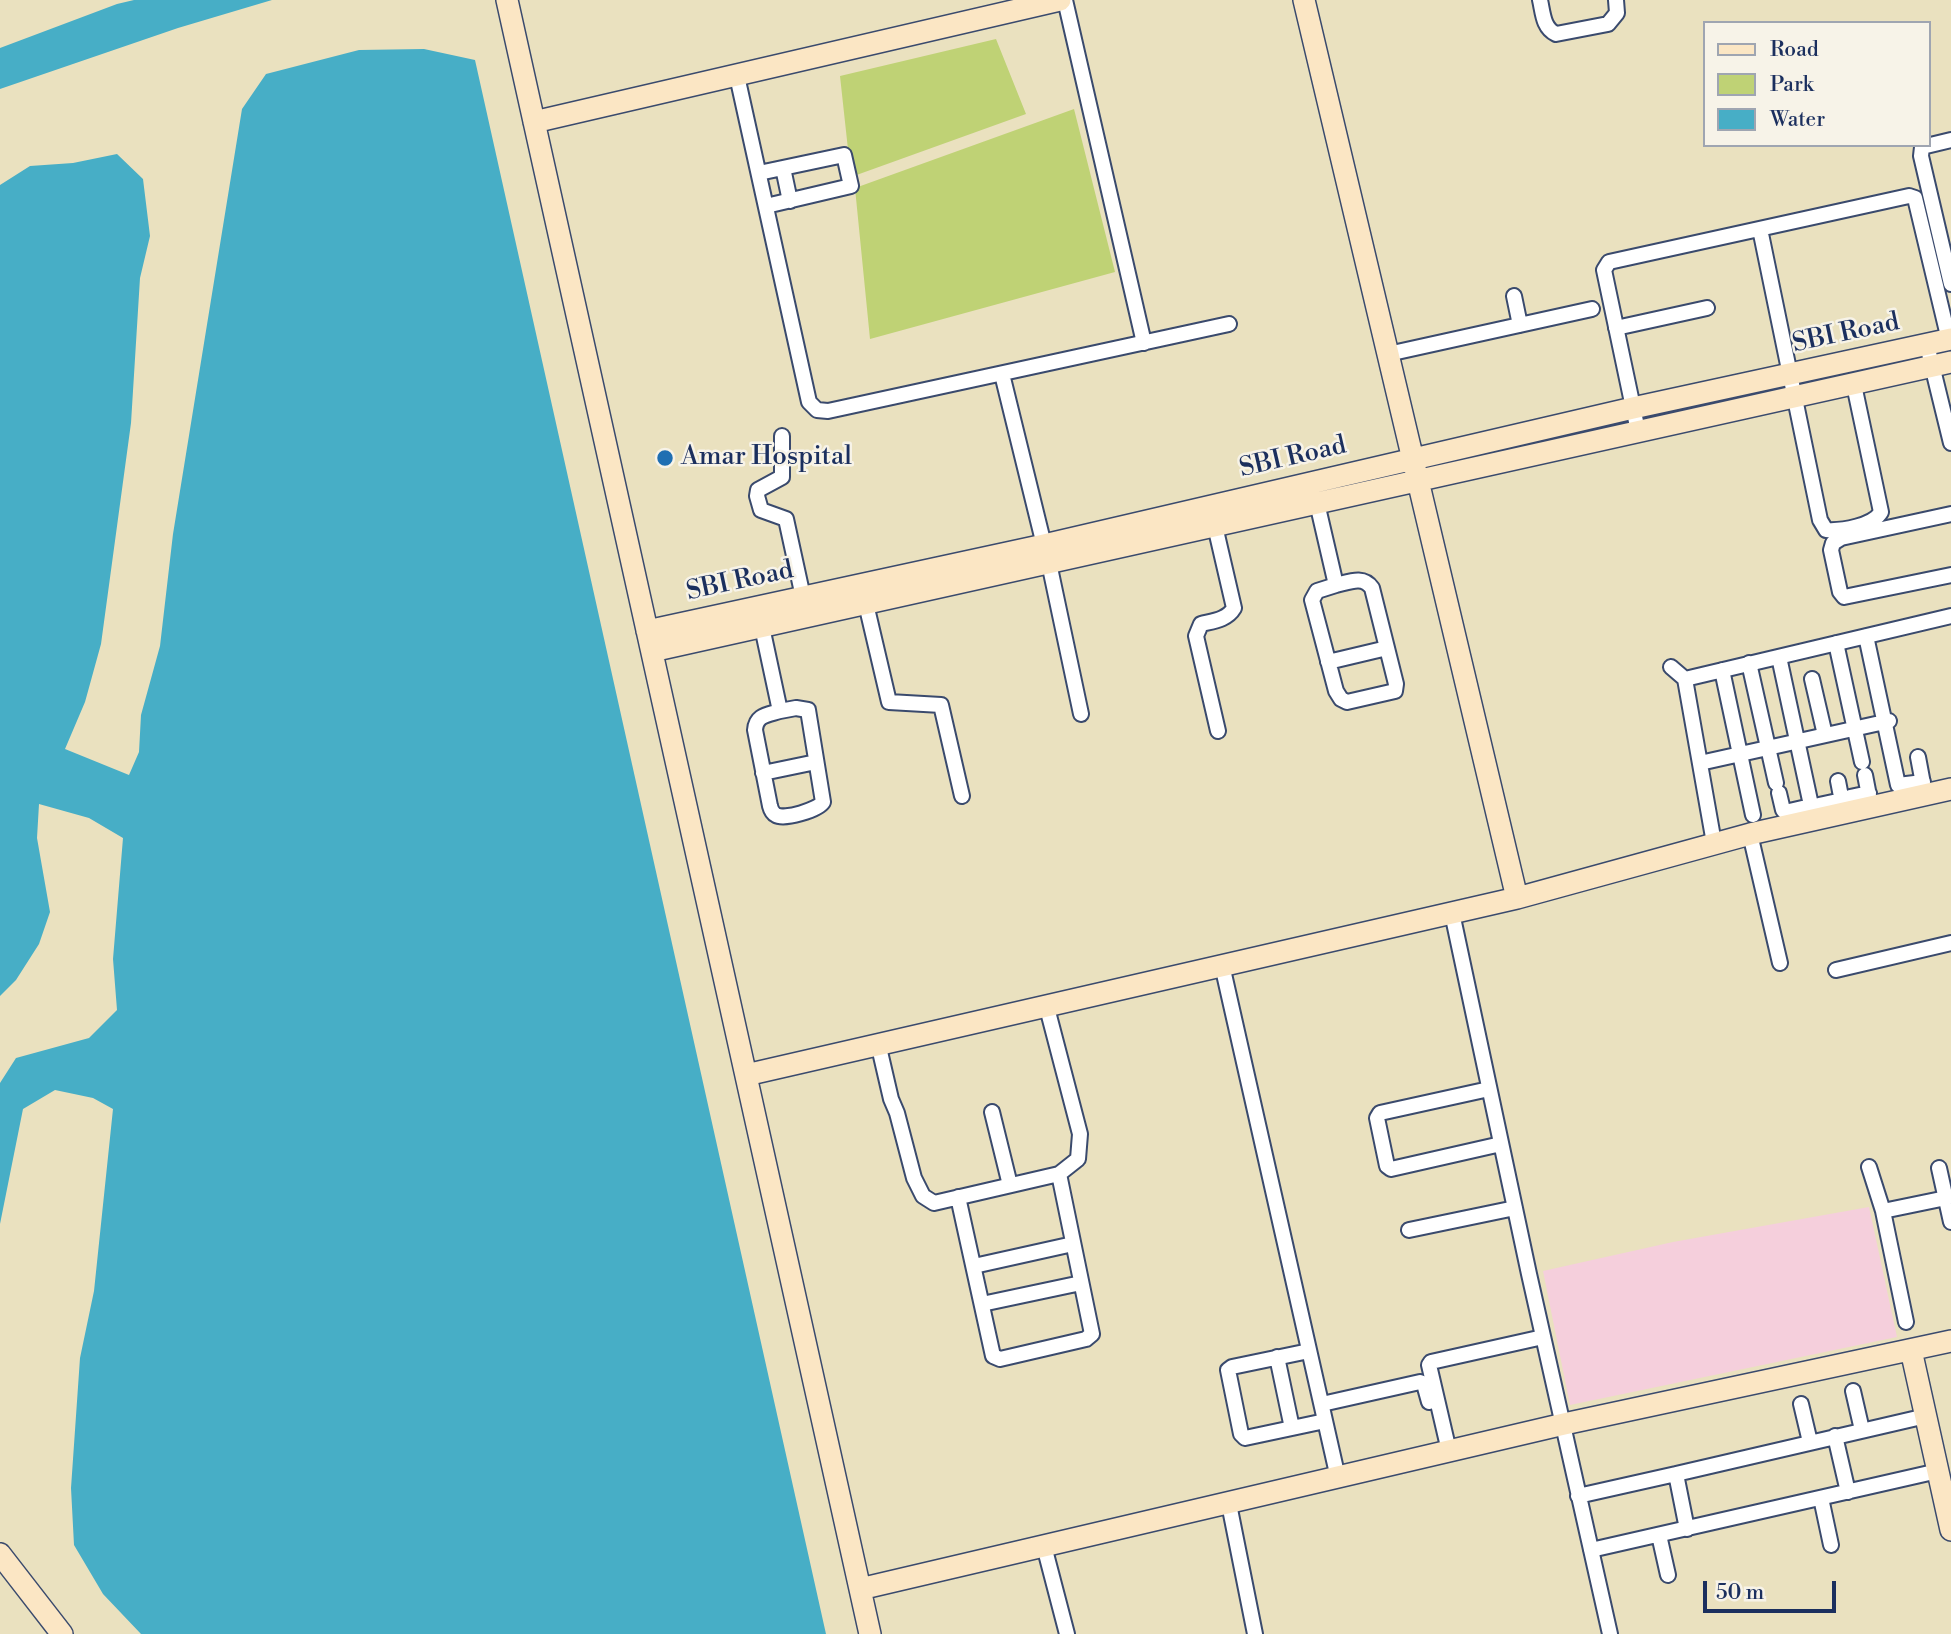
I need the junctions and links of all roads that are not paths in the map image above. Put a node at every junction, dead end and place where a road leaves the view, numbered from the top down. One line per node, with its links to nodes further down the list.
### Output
1 (507, 0): 7 (street)
2 (1063, 0): 6 (street); 25 (street)
3 (1304, 0): 27 (street)
4 (1540, 0): 5 (street)
5 (1616, 0)
6 (737, 76): 7 (street); 12 (street)
7 (534, 121): 50 (street)
8 (1951, 140): 9 (street)
9 (1930, 145)
10 (1922, 147): 16 (street)
11 (783, 168): 12 (street); 13 (street); 13 (street)
12 (758, 173): 14 (street)
13 (790, 201): 14 (street)
14 (766, 206): 29 (street)
15 (1760, 229): 23 (street); 24 (street); 30 (street)
16 (1945, 229): 17 (street)
17 (1951, 284)
18 (1514, 296): 22 (street)
19 (1707, 308): 23 (street)
20 (1591, 309): 22 (street)
21 (1229, 324): 25 (street)
22 (1520, 325): 27 (street)
23 (1616, 328): 33 (street)
24 (1950, 339): 26 (street, SBI Road)
25 (1144, 343): 29 (street)
26 (1927, 345): 28 (street); 30 (street, SBI Road)
27 (1388, 354): 37 (street)
28 (1942, 364): 31 (street, SBI Road); 36 (street)
29 (1002, 374): 42 (street)
30 (1789, 375): 32 (street); 33 (street, SBI Road)
31 (1854, 384): 32 (street, SBI Road); 32 (street)
32 (1794, 396): 34 (street, SBI Road)
33 (1633, 408): 34 (street); 37 (street, SBI Road)
34 (1638, 431): 38 (street, SBI Road)
35 (782, 436): 45 (street)
36 (1951, 443)
37 (1413, 459): 38 (street); 42 (street, SBI Road)
38 (1417, 481): 39 (street, SBI Road); 82 (street)
39 (1317, 503): 41 (street, SBI Road); 44 (street)
40 (1951, 514): 43 (street)
41 (1215, 526): 42 (street, SBI Road); 64 (street)
42 (1047, 554): 45 (street, SBI Road); 46 (street, SBI Road); 61 (street)
43 (1951, 575)
44 (1336, 585): 52 (street); 54 (street)
45 (803, 597): 50 (street, SBI Road)
46 (866, 604): 48 (street, SBI Road); 76 (street)
47 (1951, 617): 49 (street)
48 (762, 627): 50 (street, SBI Road); 60 (street)
49 (1866, 636): 51 (street); 62 (street)
50 (650, 641): 90 (street)
51 (1836, 643): 53 (street); 63 (street)
52 (1387, 648): 54 (street); 54 (street)
53 (1779, 656): 55 (street); 66 (street)
54 (1328, 662)
55 (1749, 663): 57 (street); 67 (street)
56 (1671, 667): 58 (street)
57 (1722, 670): 58 (street); 68 (street)
58 (1685, 679): 71 (street)
59 (1812, 679): 65 (street)
60 (780, 711): 70 (street); 72 (street)
61 (1081, 714)
62 (1886, 722): 63 (street); 74 (street)
63 (1854, 729): 65 (street); 77 (street)
64 (1217, 731)
65 (1825, 735): 66 (street)
66 (1798, 741): 67 (street); 79 (street)
67 (1768, 748): 68 (street); 79 (street)
68 (1740, 754): 71 (street); 80 (street)
69 (1918, 757): 74 (street)
70 (816, 762): 72 (street); 72 (street)
71 (1700, 763): 81 (street)
72 (763, 773)
73 (1838, 782): 78 (street)
74 (1924, 788): 75 (street); 77 (street)
75 (1951, 789)
76 (962, 796)
77 (1870, 800): 78 (street)
78 (1845, 803): 79 (street)
79 (1815, 810): 80 (street)
80 (1751, 824): 81 (street); 85 (street)
81 (1714, 843): 82 (street)
82 (1517, 898): 83 (street)
83 (1452, 913): 86 (street); 91 (street)
84 (1951, 943): 87 (street)
85 (1780, 963)
86 (1222, 965): 88 (street); 112 (street)
87 (1836, 970)
88 (1046, 1004): 89 (street); 96 (street)
89 (878, 1043): 90 (street); 98 (street)
90 (746, 1075): 140 (street)
91 (1489, 1089): 93 (street); 93 (street)
92 (992, 1112): 97 (street)
93 (1501, 1144): 100 (street)
94 (1870, 1167): 101 (street)
95 (1939, 1168): 99 (street)
96 (1059, 1174): 97 (street); 104 (street)
97 (1010, 1185): 98 (street)
98 (958, 1197): 105 (street)
99 (1946, 1199): 101 (street); 102 (street)
100 (1515, 1208): 103 (street); 109 (street)
101 (1883, 1211): 108 (street)
102 (1951, 1222)
103 (1409, 1230)
104 (1073, 1244): 105 (street); 106 (street)
105 (974, 1266): 107 (street)
106 (1081, 1283): 107 (street); 107 (street)
107 (982, 1304)
108 (1906, 1322)
109 (1543, 1337): 119 (street); 124 (street)
110 (1951, 1341): 111 (street)
111 (1911, 1350): 117 (street); 119 (street)
112 (1309, 1351): 113 (street); 115 (street)
113 (1277, 1357): 120 (street); 120 (street)
114 (1853, 1391): 121 (street)
115 (1322, 1404): 118 (street); 124 (street)
116 (1801, 1404): 123 (street)
117 (1926, 1416): 121 (street); 125 (street)
118 (1325, 1421): 120 (street); 127 (street)
119 (1564, 1424): 124 (street); 129 (street)
120 (1292, 1428)
121 (1862, 1430): 122 (street)
122 (1835, 1436): 123 (street); 128 (street)
123 (1810, 1443): 126 (street)
124 (1445, 1452): 127 (street)
125 (1938, 1471): 128 (street); 133 (street)
126 (1676, 1474): 129 (street); 132 (street)
127 (1338, 1478): 131 (street)
128 (1848, 1492): 130 (street)
129 (1578, 1496): 137 (street)
130 (1821, 1498): 132 (street); 135 (street)
131 (1228, 1504): 136 (street); 144 (street)
132 (1687, 1529): 134 (street)
133 (1951, 1530)
134 (1659, 1535): 137 (street); 139 (street)
135 (1831, 1545)
136 (1044, 1546): 140 (street); 143 (street)
137 (1591, 1550): 145 (street)
138 (0, 1554): 141 (street)
139 (1668, 1575)
140 (860, 1589): 142 (street)
141 (62, 1634)
142 (870, 1634)
143 (1067, 1634)
144 (1255, 1634)
145 (1610, 1634)

